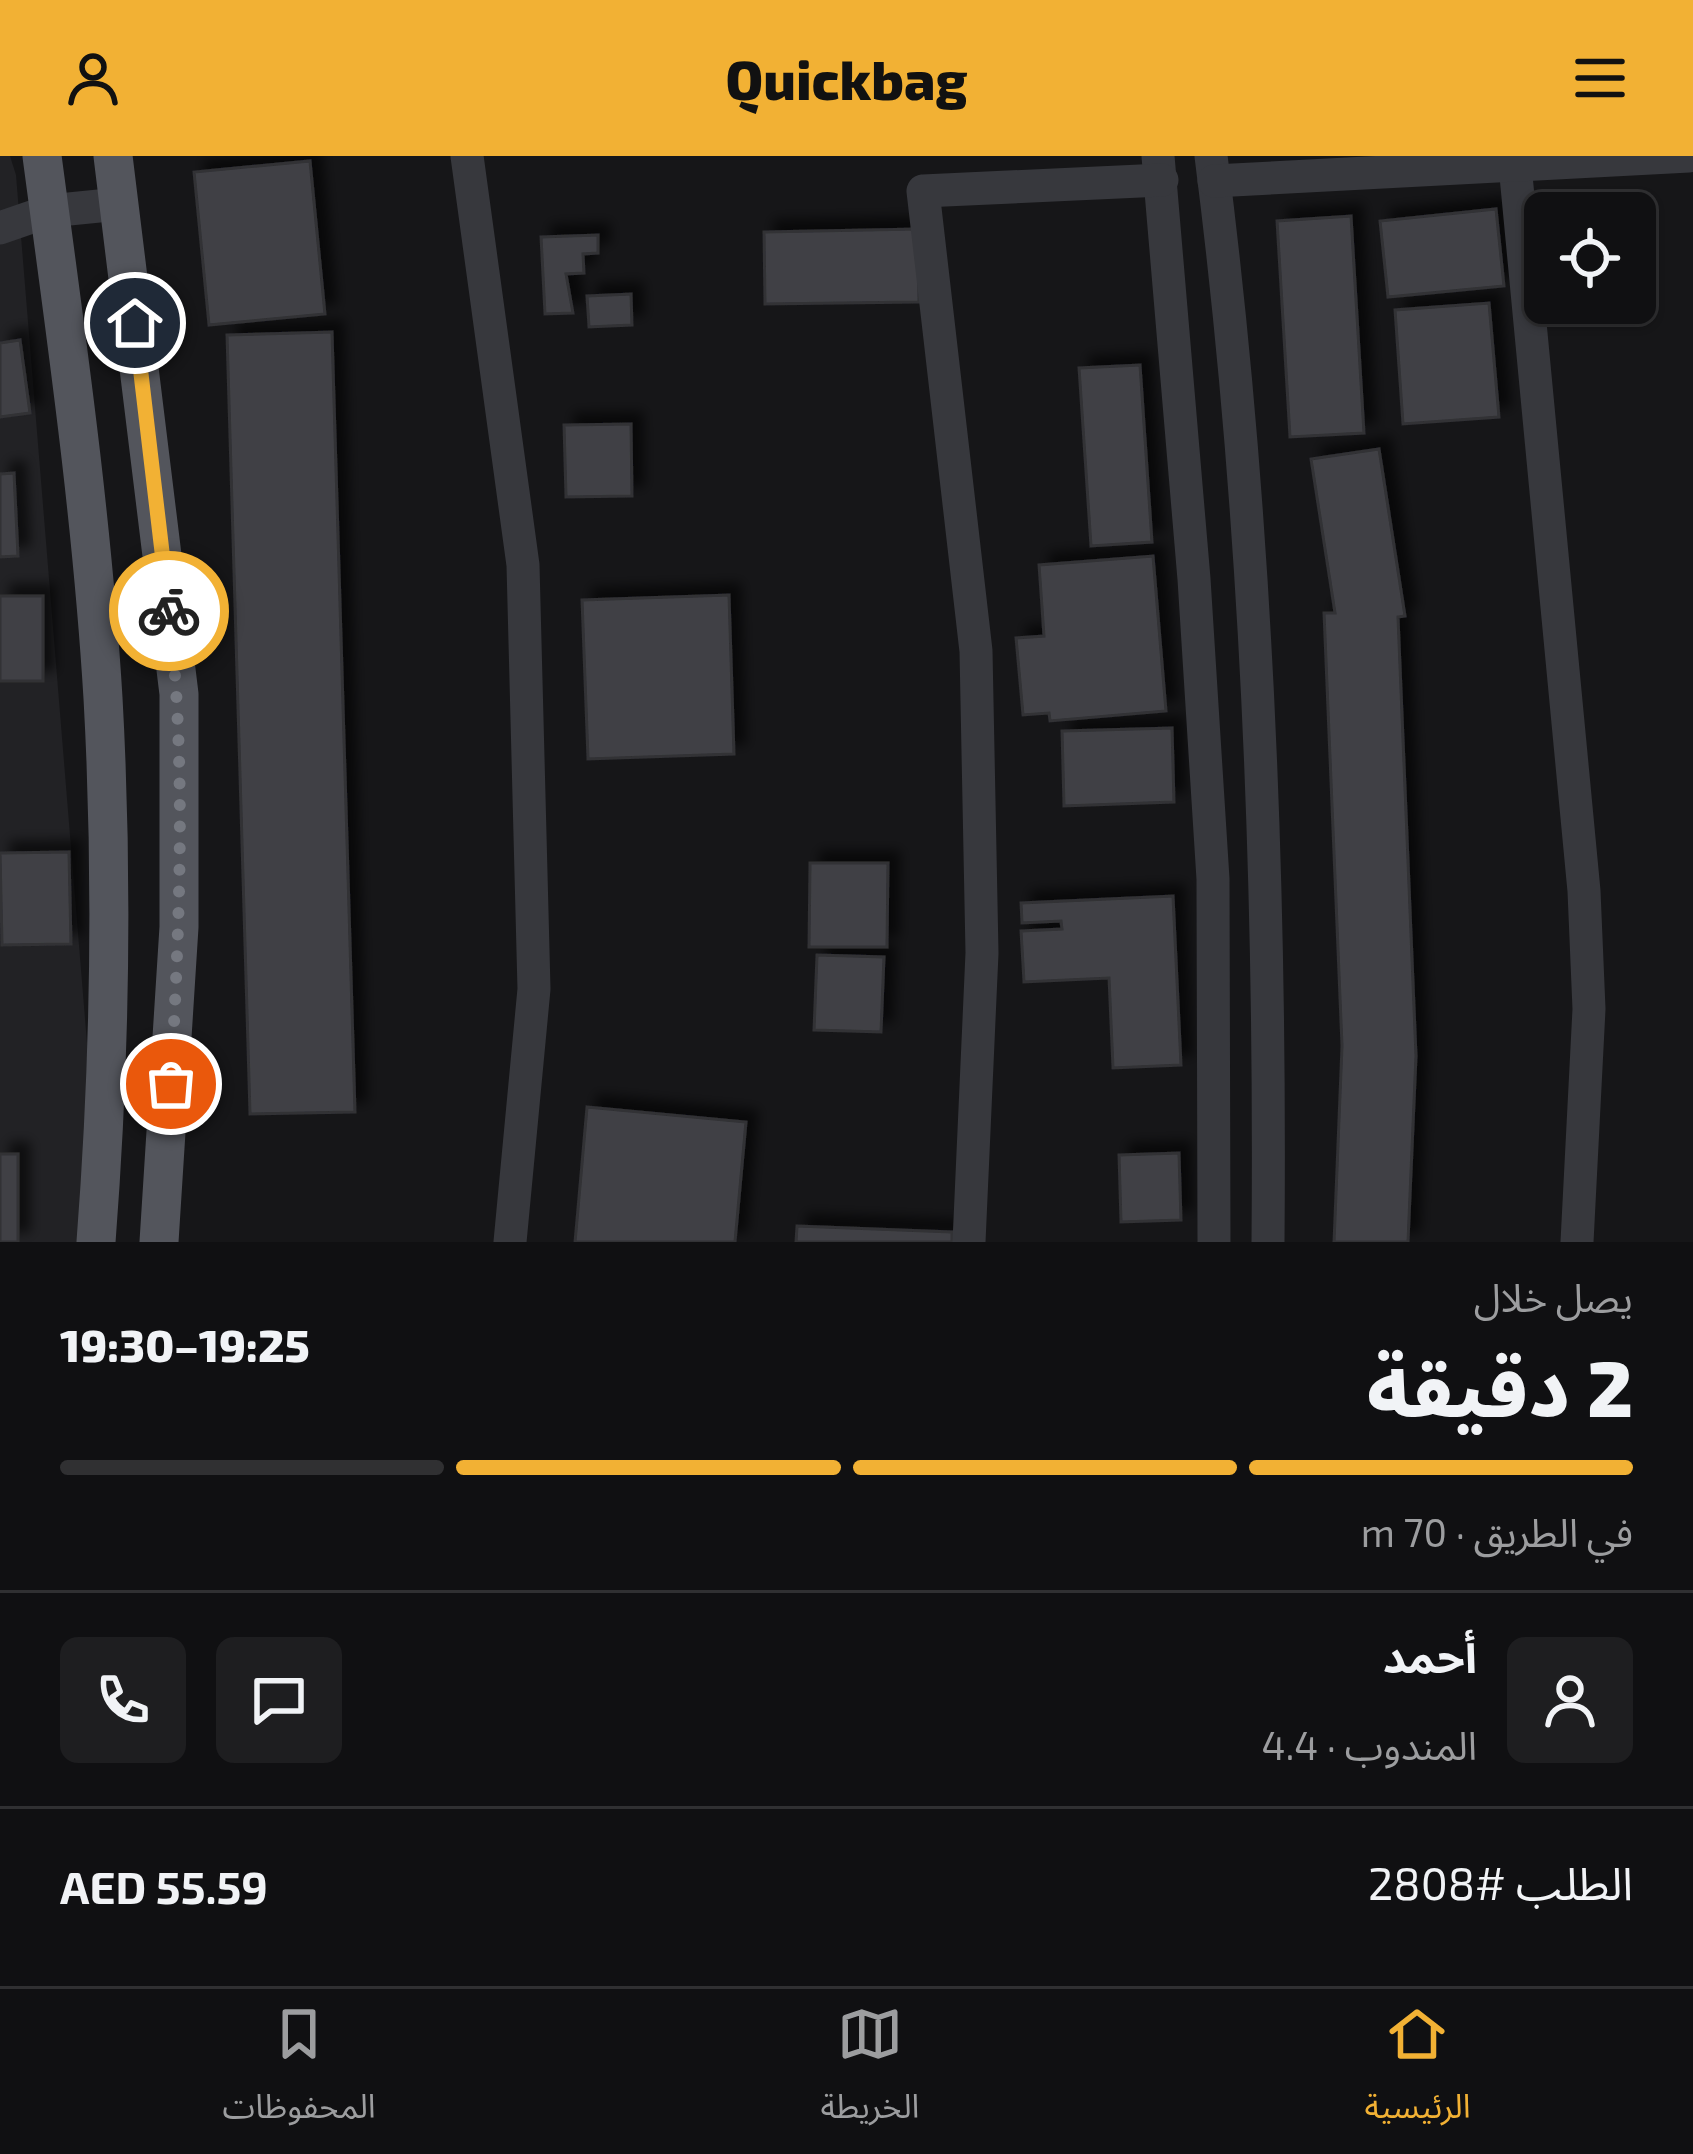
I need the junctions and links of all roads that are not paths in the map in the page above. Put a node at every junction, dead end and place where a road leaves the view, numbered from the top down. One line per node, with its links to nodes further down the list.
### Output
1 (42, 156): 9 (main road)
2 (113, 156): 8 (main road)
3 (466, 156): 13 (street)
4 (1689, 156): 5 (street)
5 (1515, 165): 7 (street); 17 (street)
6 (1160, 168): 14 (street); 15 (street)
7 (1213, 169): 16 (street)
8 (119, 204): 9 (street); 12 (main road)
9 (49, 211): 10 (street); 11 (main road)
10 (0, 228)
11 (96, 1242)
12 (159, 1242)
13 (510, 1242)
14 (969, 1242)
15 (1214, 1242)
16 (1268, 1242)
17 (1577, 1242)

